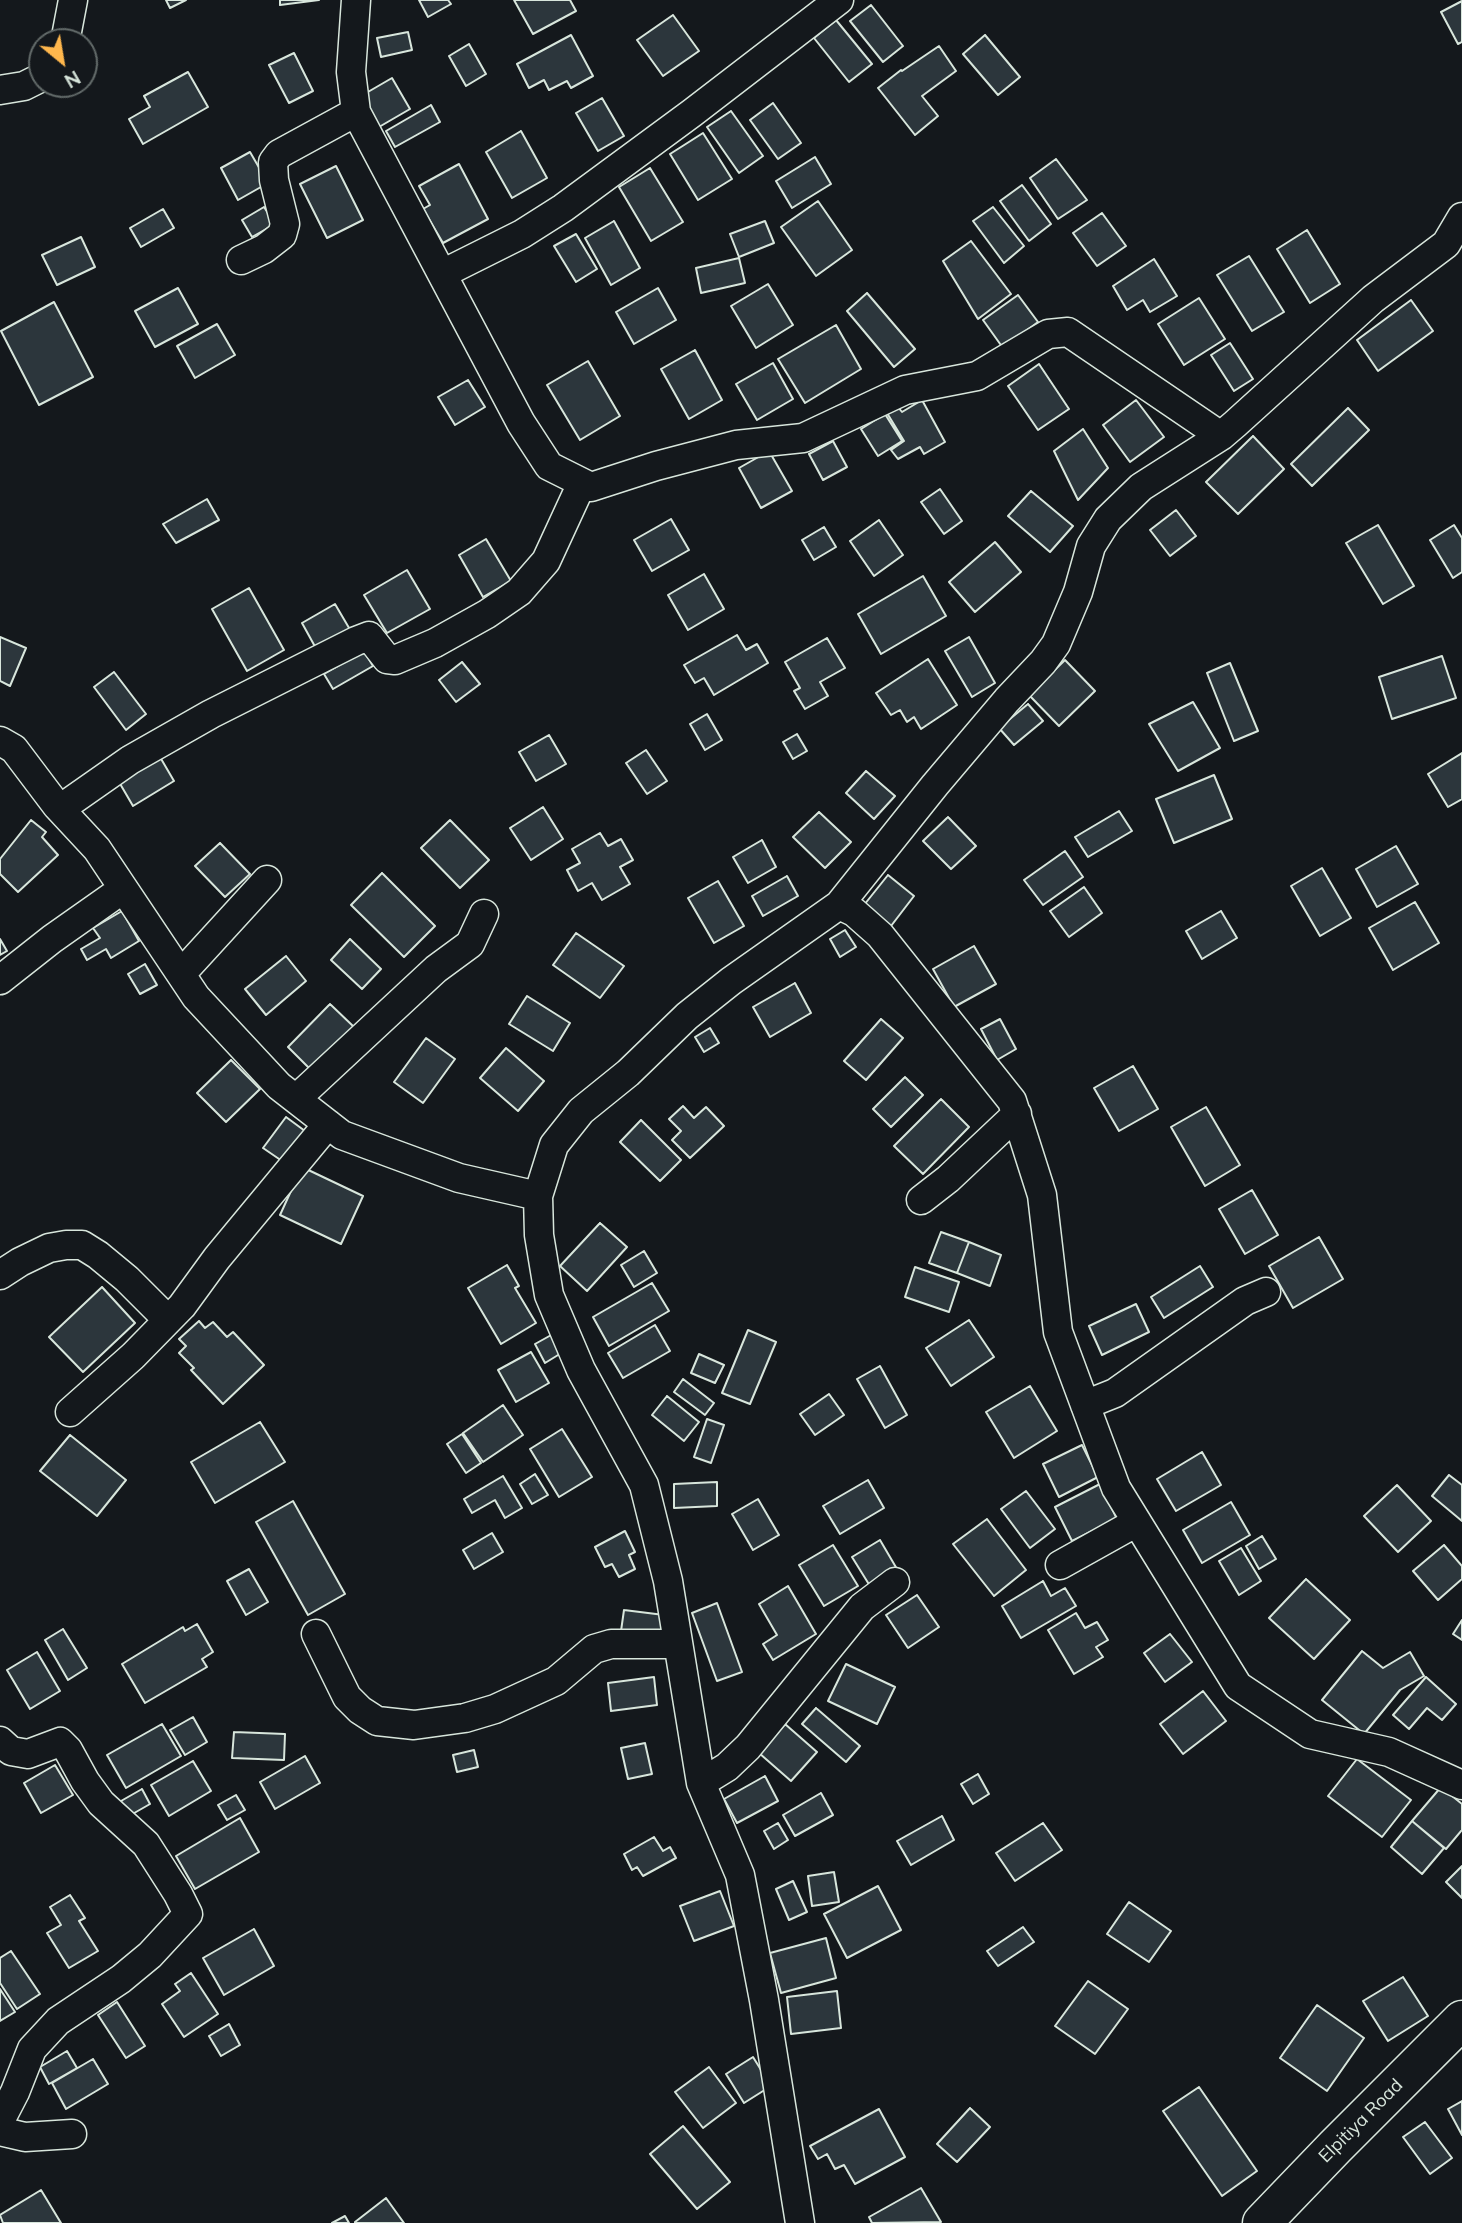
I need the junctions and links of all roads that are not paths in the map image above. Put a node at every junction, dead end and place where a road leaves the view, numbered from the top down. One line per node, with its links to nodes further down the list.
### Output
1 (73, 0): 4 (street)
2 (356, 0): 7 (street)
3 (839, 0): 10 (street)
4 (68, 28)
5 (28, 84): 6 (street)
6 (0, 90)
7 (356, 112): 9 (street); 10 (street)
8 (1462, 218): 11 (street)
9 (241, 260)
10 (442, 274): 12 (street)
11 (1221, 436): 12 (street); 17 (street)
12 (582, 483): 14 (street)
13 (0, 741): 14 (street)
14 (60, 809): 16 (street)
15 (267, 880): 19 (street)
16 (123, 889): 19 (street); 20 (street)
17 (839, 905): 22 (street); 24 (street)
18 (484, 914): 21 (street)
19 (181, 974): 21 (street)
20 (0, 981)
21 (296, 1100): 23 (street)
22 (1017, 1114): 25 (street); 29 (street)
23 (328, 1124): 24 (street); 28 (street)
24 (538, 1196): 35 (street)
25 (921, 1200)
26 (0, 1275): 28 (street)
27 (1266, 1292): 29 (street)
28 (168, 1320): 30 (street)
29 (1085, 1405): 31 (street)
30 (70, 1412)
31 (1137, 1522): 32 (street); 38 (street)
32 (1060, 1565)
33 (895, 1582): 37 (street)
34 (316, 1634): 35 (street)
35 (678, 1644): 37 (street)
36 (0, 1741): 40 (street)
37 (701, 1783): 43 (street)
38 (1462, 1785)
39 (1462, 2020): 44 (main road, Elpitiya Road)
40 (0, 2121)
41 (0, 2131): 42 (street)
42 (72, 2134)
43 (800, 2223)
44 (1262, 2223)

